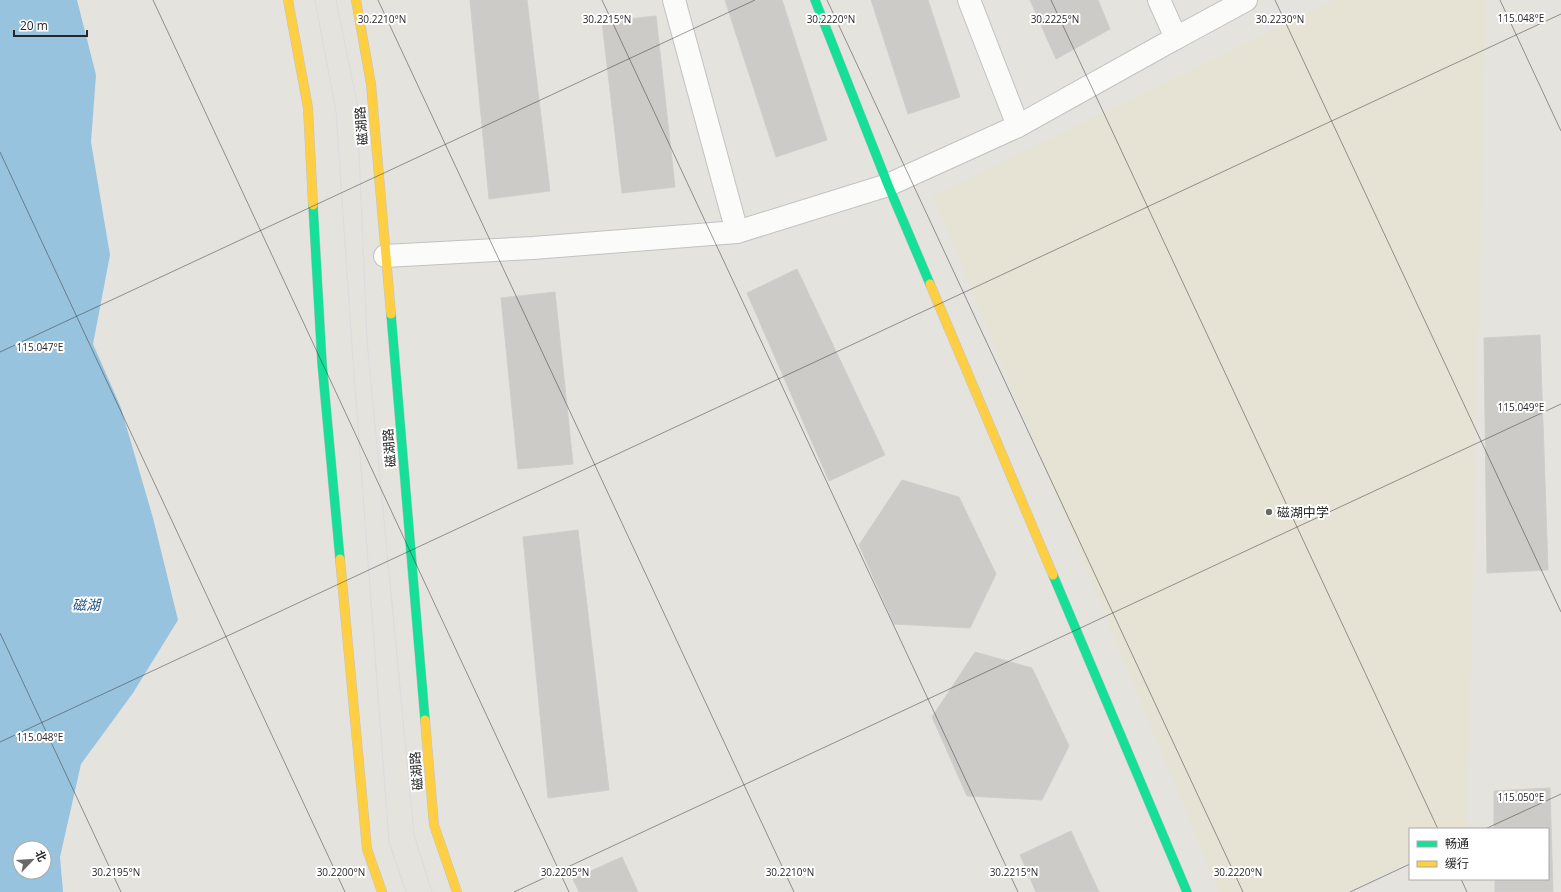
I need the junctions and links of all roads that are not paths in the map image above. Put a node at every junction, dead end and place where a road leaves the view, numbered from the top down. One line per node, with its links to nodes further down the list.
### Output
1 (288, 0): 13 (main road)
2 (356, 0): 12 (main road, 磁湖路)
3 (674, 0): 11 (street)
4 (815, 0): 10 (main road)
5 (970, 0): 9 (street)
6 (1159, 0): 8 (street)
7 (1246, 0): 8 (street)
8 (1176, 38): 9 (street)
9 (1018, 126): 10 (street)
10 (888, 185): 11 (street); 15 (main road)
11 (736, 232): 12 (street)
12 (385, 256): 14 (main road, 磁湖路)
13 (382, 892)
14 (456, 892)
15 (1187, 892)

